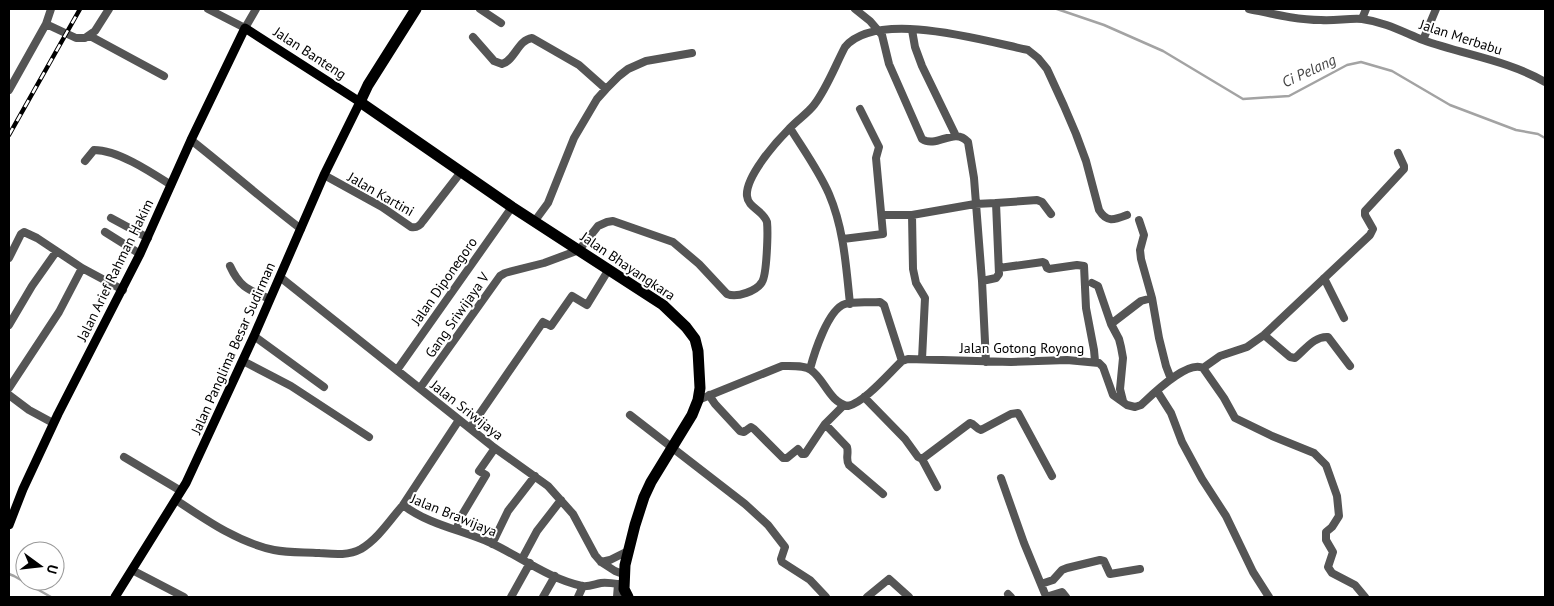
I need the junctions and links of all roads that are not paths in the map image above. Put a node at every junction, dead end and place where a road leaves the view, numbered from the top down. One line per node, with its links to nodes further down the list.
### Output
1 (51, 9): 13 (street)
2 (109, 9): 17 (street)
3 (208, 9): 14 (street)
4 (256, 9): 14 (street)
5 (416, 9): 25 (highway)
6 (480, 9): 12 (street)
7 (854, 9): 16 (street)
8 (1249, 9): 11 (street, Jalan Merbabu)
9 (1366, 9): 11 (street)
10 (1436, 9): 19 (street)
11 (1362, 19): 19 (street, Jalan Merbabu)
12 (501, 23)
13 (46, 24): 17 (street); 24 (street)
14 (246, 28): 25 (main road, Jalan Banteng); 29 (main road, Jalan Arief Rahman Hakim)
15 (912, 30): 16 (street); 28 (street); 41 (street)
16 (880, 32): 27 (street); 28 (street)
17 (90, 36): 21 (street)
18 (474, 37): 23 (street)
19 (1423, 40): 22 (street, Jalan Merbabu)
20 (692, 53): 23 (street)
21 (164, 76)
22 (1545, 82)
23 (606, 89): 44 (street)
24 (9, 90)
25 (360, 102): 32 (highway, Jalan Bhayangkara); 33 (main road, Jalan Panglima Besar Sudirman)
26 (860, 109): 40 (street)
27 (790, 128): 48 (street); 49 (street)
28 (956, 136): 35 (street)
29 (191, 140): 34 (main road, Jalan Arief Rahman Hakim); 45 (street)
30 (1398, 153): 58 (street)
31 (85, 161): 34 (street)
32 (461, 172): 33 (street, Jalan Kartini); 37 (highway, Jalan Bhayangkara)
33 (324, 176): 45 (main road, Jalan Panglima Besar Sudirman)
34 (171, 185): 47 (main road, Jalan Arief Rahman Hakim)
35 (975, 204): 36 (street); 38 (street); 59 (street)
36 (996, 204): 39 (street); 55 (street)
37 (512, 208): 44 (highway, Jalan Bhayangkara); 78 (street, Jalan Diponegoro)
38 (912, 214): 40 (street); 70 (street)
39 (1051, 214)
40 (882, 215): 48 (street)
41 (1126, 215)
42 (111, 218): 47 (street)
43 (1140, 220): 62 (street)
44 (534, 222): 49 (highway, Jalan Bhayangkara)
45 (300, 230): 57 (main road, Jalan Panglima Besar Sudirman)
46 (105, 232): 51 (street)
47 (148, 238): 51 (main road, Jalan Arief Rahman Hakim)
48 (843, 239): 64 (street)
49 (579, 250): 56 (highway, Jalan Bhayangkara); 82 (street, Gang Sriwijaya V)
50 (56, 252): 52 (street); 54 (street); 67 (street)
51 (140, 254): 61 (main road, Jalan Arief Rahman Hakim)
52 (9, 258)
53 (230, 266): 63 (street)
54 (82, 268): 61 (street); 81 (street)
55 (999, 268): 59 (street); 73 (street)
56 (609, 269): 87 (highway, Jalan Bhayangkara); 94 (street)
57 (280, 277): 63 (main road, Jalan Panglima Besar Sudirman); 78 (street, Jalan Sriwijaya)
58 (1324, 278): 65 (street); 68 (street)
59 (982, 281): 74 (street)
60 (1092, 283): 66 (street)
61 (123, 290): 92 (main road, Jalan Arief Rahman Hakim)
62 (1152, 298): 66 (street); 79 (street)
63 (270, 299): 69 (main road, Jalan Panglima Besar Sudirman)
64 (850, 304): 72 (street); 77 (street)
65 (1344, 318)
66 (1111, 324): 88 (street)
67 (9, 325)
68 (1264, 335): 75 (street); 76 (street)
69 (254, 336): 71 (main road, Jalan Panglima Besar Sudirman); 80 (street)
70 (922, 359): 72 (street, Jalan Gotong Royong); 74 (street, Jalan Gotong Royong)
71 (243, 361): 95 (street); 104 (main road, Jalan Panglima Besar Sudirman)
72 (902, 361): 86 (street)
73 (1095, 361): 74 (street, Jalan Gotong Royong); 88 (street, Jalan Gotong Royong)
74 (986, 362)
75 (1350, 366)
76 (1204, 368): 79 (street); 137 (street)
77 (810, 369): 85 (street); 89 (street)
78 (397, 370): 82 (street, Jalan Sriwijaya)
79 (1171, 379): 83 (street)
80 (324, 387)
81 (9, 388)
82 (420, 388): 91 (street, Jalan Sriwijaya)
83 (1157, 391): 88 (street); 136 (street)
84 (9, 395): 92 (street)
85 (709, 395): 87 (street); 93 (street)
86 (864, 397): 89 (street); 99 (street)
87 (698, 400): 97 (highway, Jalan Bhayangkara)
88 (1123, 401)
89 (844, 405): 93 (street)
90 (630, 415): 97 (street)
91 (459, 420): 94 (street, Jalan Sriwijaya); 108 (street)
92 (54, 423): 109 (main road, Jalan Arief Rahman Hakim)
93 (825, 424): 105 (street)
94 (470, 428): 96 (street, Jalan Sriwijaya)
95 (369, 437)
96 (495, 448): 100 (street, Jalan Sriwijaya); 110 (street)
97 (673, 448): 112 (highway, Jalan Bhayangkara); 132 (street)
98 (124, 457): 104 (street)
99 (922, 459): 101 (street); 103 (street)
100 (535, 476): 107 (street, Jalan Sriwijaya); 111 (street)
101 (1052, 476)
102 (1001, 478): 121 (street)
103 (937, 487)
104 (181, 491): 106 (main road, Jalan Panglima Besar Sudirman)
105 (883, 494)
106 (176, 500): 108 (street, Jalan Brawijaya); 117 (main road, Jalan Panglima Besar Sudirman)
107 (561, 500): 113 (street); 115 (street, Jalan Sriwijaya)
108 (403, 505): 110 (street, Jalan Brawijaya)
109 (9, 525)
110 (456, 530): 111 (street, Jalan Brawijaya)
111 (492, 544): 113 (street, Jalan Brawijaya)
112 (628, 551): 115 (street); 119 (highway, Jalan Bhayangkara)
113 (522, 559): 114 (street, Jalan Brawijaya)
114 (530, 563): 118 (street, Jalan Brawijaya); 127 (street)
115 (603, 563): 119 (street); 120 (street)
116 (1140, 569): 121 (street)
117 (132, 570): 123 (street); 124 (main road, Jalan Panglima Besar Sudirman)
118 (554, 576): 122 (street, Jalan Brawijaya); 128 (street)
119 (622, 581): 120 (street, Jalan Brawijaya); 130 (street); 131 (highway, Jalan Bhayangkara)
120 (603, 583): 122 (street, Jalan Brawijaya)
121 (1041, 584): 135 (street)
122 (583, 586): 129 (street)
123 (167, 588): 125 (street); 126 (street)
124 (115, 597)
125 (174, 597)
126 (184, 597)
127 (511, 597)
128 (543, 597)
129 (578, 597)
130 (617, 597)
131 (628, 597)
132 (826, 597)
133 (867, 597): 134 (street)
134 (909, 597)
135 (1066, 597)
136 (1269, 597)
137 (1365, 597)

